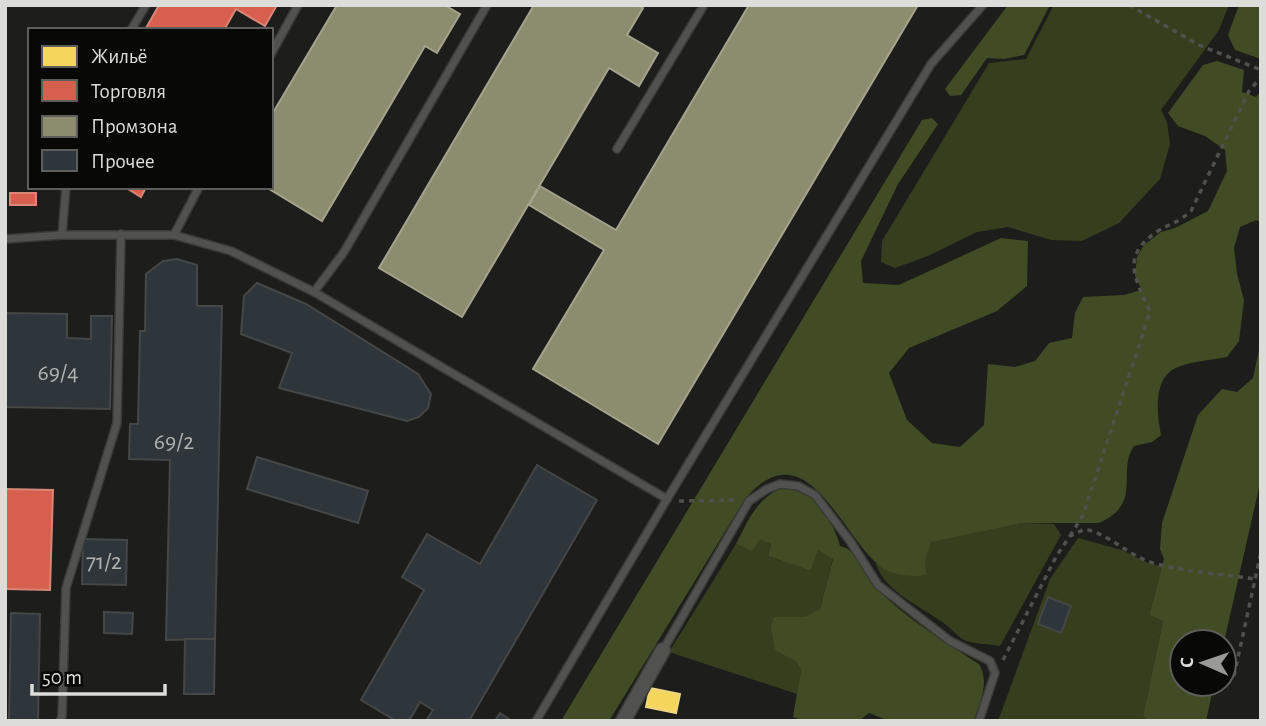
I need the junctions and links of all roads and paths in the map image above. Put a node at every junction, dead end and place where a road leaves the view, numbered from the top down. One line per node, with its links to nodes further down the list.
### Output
1 (146, 5): 7 (lane)
2 (298, 5): 8 (lane)
3 (487, 5): 18 (lane)
4 (704, 5): 11 (lane)
5 (983, 5): 19 (lane)
6 (1129, 5): 9 (path)
7 (132, 28)
8 (273, 50)
9 (1261, 70)
10 (1261, 77): 21 (path)
11 (617, 149)
12 (66, 189): 15 (lane)
13 (198, 189): 16 (lane)
14 (121, 234): 15 (lane); 16 (lane); 27 (lane)
15 (62, 235): 17 (lane)
16 (174, 235): 18 (lane)
17 (5, 239)
18 (314, 292): 19 (lane)
19 (667, 499): 20 (path); 28 (lane)
20 (749, 501): 24 (lane); 26 (lane)
21 (1070, 536): 23 (path); 26 (path)
22 (1261, 552): 23 (path)
23 (1255, 579): 25 (path)
24 (663, 650): 29 (street)
25 (1238, 658)
26 (995, 673): 30 (lane)
27 (60, 721)
28 (536, 721)
29 (623, 721)
30 (979, 721)

